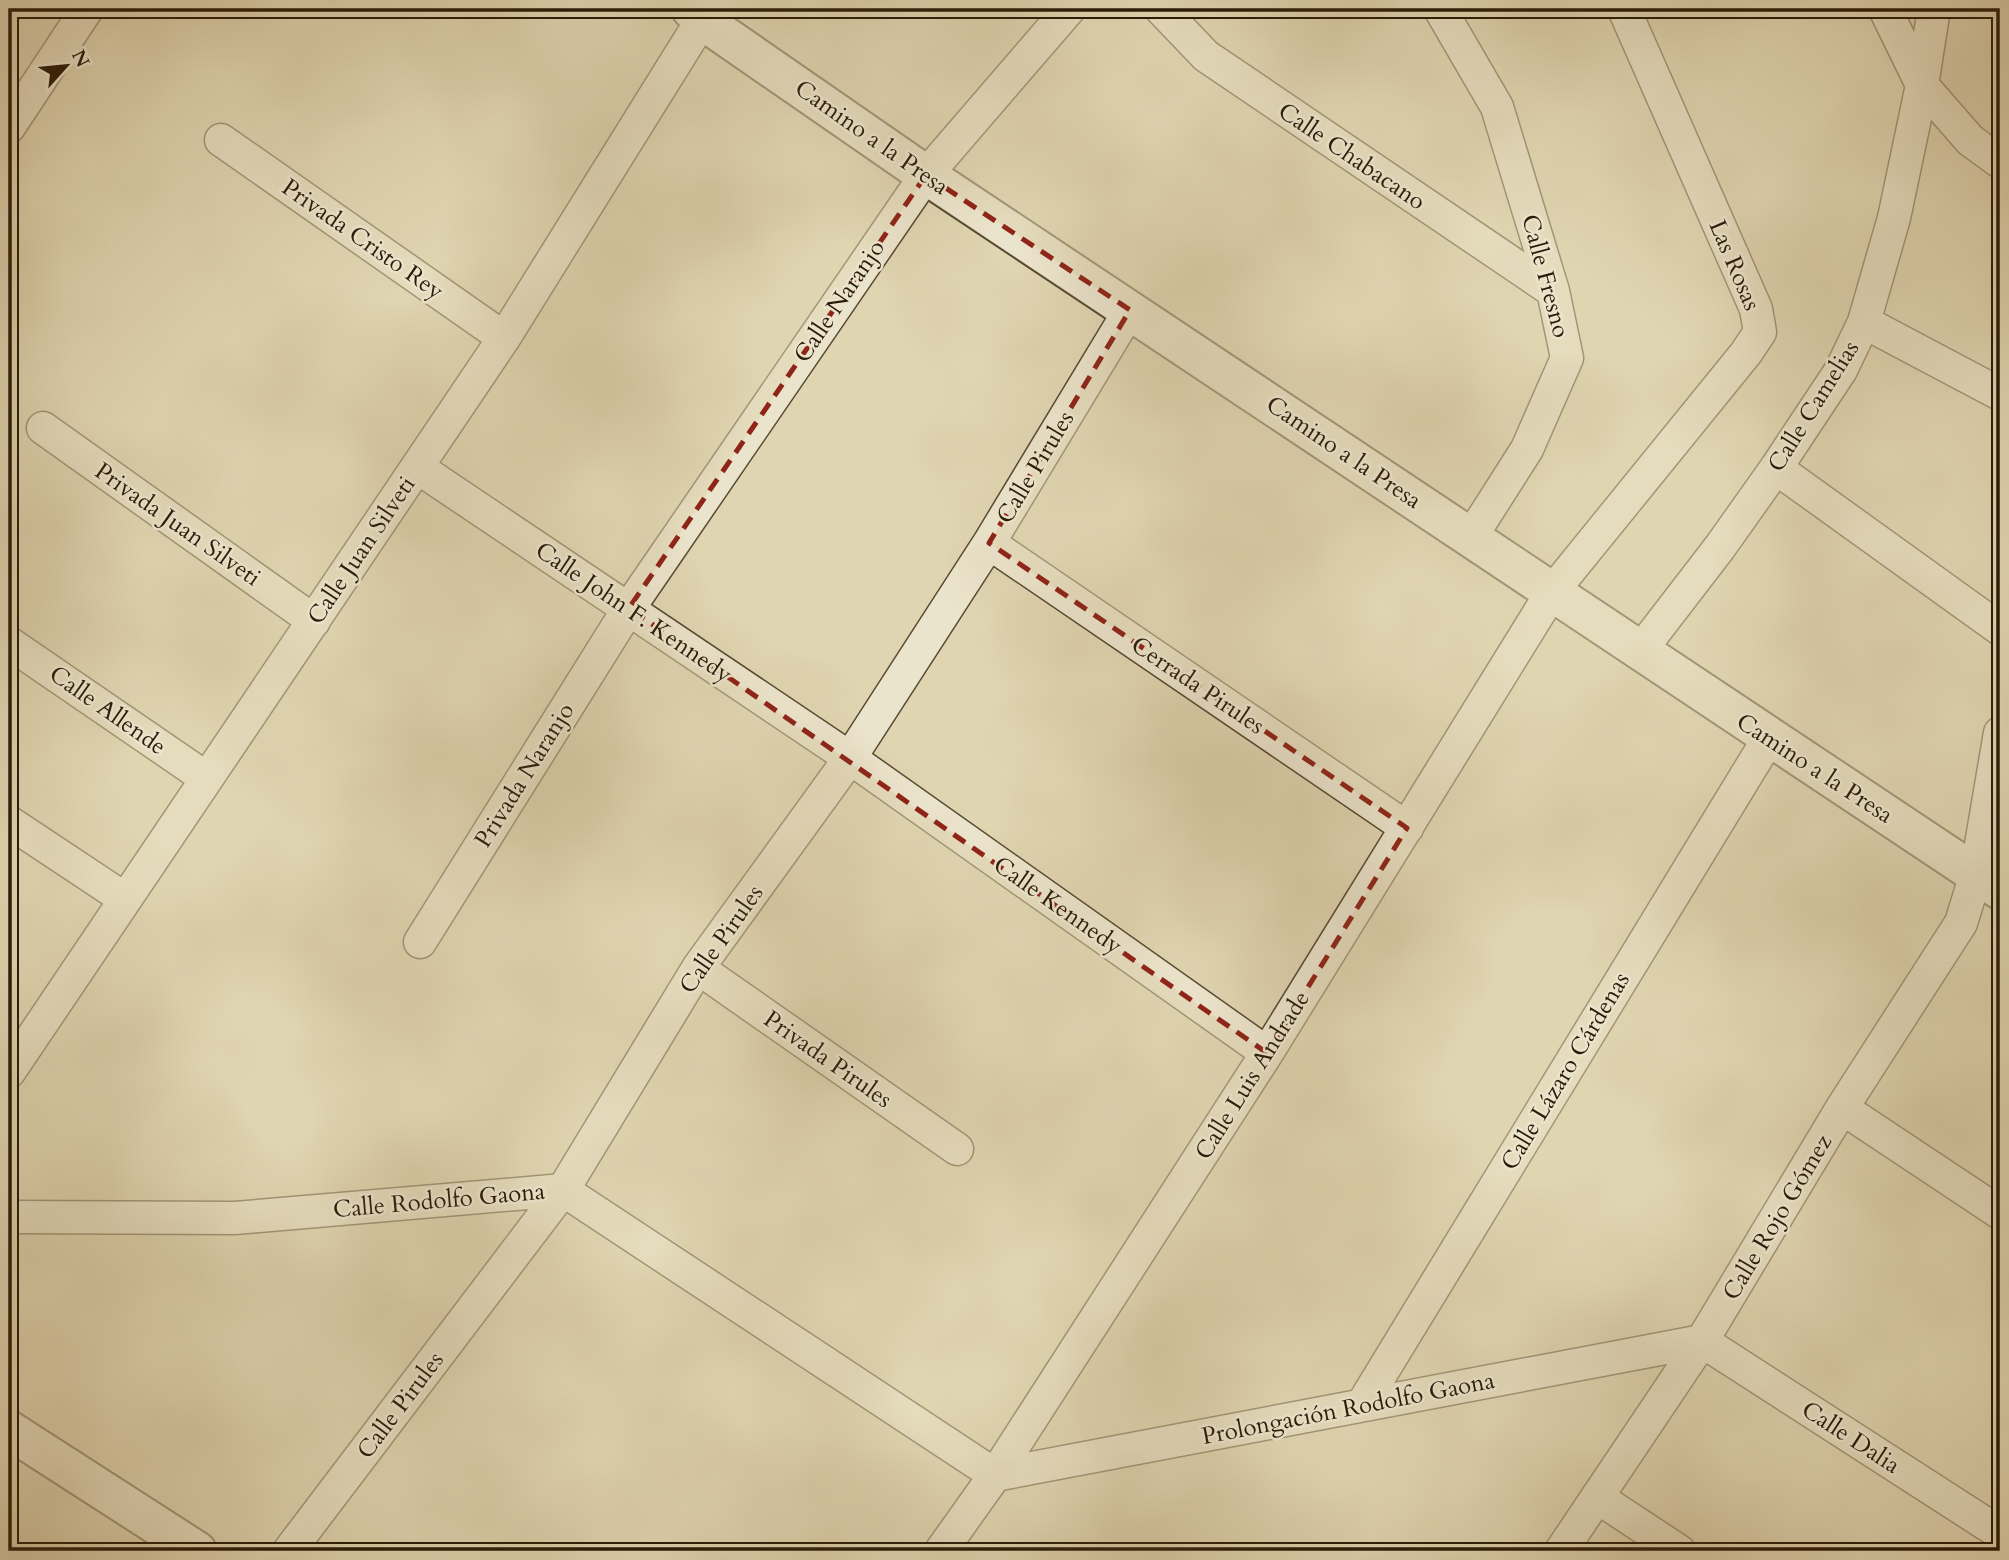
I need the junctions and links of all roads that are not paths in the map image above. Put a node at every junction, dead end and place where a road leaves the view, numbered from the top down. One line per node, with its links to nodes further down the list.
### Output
1 (87, 9): 10 (street)
2 (1069, 9): 13 (street, Calle Naranjo)
3 (1161, 9): 14 (street, Calle Chabacano)
4 (1440, 9): 14 (street, Calle Fresno)
5 (1624, 9): 24 (street, Las Rosas)
6 (1885, 9): 9 (street)
7 (1934, 9): 9 (street, Calle Camelias)
8 (697, 14): 13 (street, Camino a la Presa); 17 (street, Calle Juan Silveti)
9 (1922, 85): 12 (street); 16 (street, Calle Camelias)
10 (9, 127)
11 (221, 140): 17 (street, Privada Cristo Rey)
12 (2000, 162)
13 (926, 175): 15 (street, Camino a la Presa); 25 (street, Calle Naranjo)
14 (1553, 291): 22 (street, Calle Fresno)
15 (1130, 310): 22 (street, Camino a la Presa); 23 (street, Calle Pirules)
16 (1864, 322): 18 (street); 21 (street, Calle Camelias)
17 (504, 338): 20 (street, Calle Juan Silveti)
18 (2000, 394)
19 (43, 428): 26 (street, Privada Juan Silveti)
20 (417, 467): 25 (street, Calle John F. Kennedy); 26 (street, Calle Juan Silveti)
21 (1776, 468): 27 (street); 29 (street, Calle Camelias)
22 (1471, 537): 24 (street, Camino a la Presa)
23 (989, 543): 32 (street, Calle Pirules); 35 (street, Cerrada Pirules)
24 (1552, 592): 29 (street, Camino a la Presa); 35 (street, Calle Luis Andrade)
25 (629, 608): 32 (street, Calle John F. Kennedy); 38 (street, Privada Naranjo)
26 (314, 621): 33 (street, Calle Juan Silveti)
27 (2000, 629)
28 (9, 643): 33 (street, Calle Allende)
29 (1640, 651): 31 (street, Camino a la Presa)
30 (2000, 733): 36 (street, Calle Rojo Gómez)
31 (1769, 738): 36 (street, Camino a la Presa); 48 (street, Calle Lázaro Cárdenas)
32 (850, 758): 39 (street, Calle Pirules); 40 (street, Calle Kennedy)
33 (206, 778): 37 (street, Calle Juan Silveti)
34 (9, 822): 37 (street)
35 (1407, 828): 40 (street, Calle Luis Andrade)
36 (1988, 882): 42 (street, Calle Rojo Gómez)
37 (125, 900): 41 (street, Calle Juan Silveti)
38 (420, 942)
39 (698, 968): 43 (street, Privada Pirules); 44 (street, Calle Pirules)
40 (1266, 1053): 50 (street, Calle Luis Andrade)
41 (9, 1072)
42 (1842, 1108): 45 (street); 47 (street, Calle Rojo Gómez)
43 (957, 1149)
44 (563, 1190): 46 (street, Calle Rodolfo Gaona); 50 (street, Calle Rodolfo Gaona); 54 (street, Calle Pirules)
45 (2000, 1213)
46 (9, 1217)
47 (1702, 1341): 48 (street, Prolongación Rodolfo Gaona); 51 (street, Calle Rojo Gómez); 52 (street, Calle Dalia)
48 (1362, 1405): 50 (street, Prolongación Rodolfo Gaona)
49 (9, 1430): 53 (street)
50 (995, 1475): 55 (street, Calle Luis Andrade)
51 (1597, 1497): 56 (street, Calle Rojo Gómez); 57 (street)
52 (2000, 1533)
53 (197, 1551)
54 (289, 1551)
55 (941, 1551)
56 (1561, 1551)
57 (1679, 1551)

